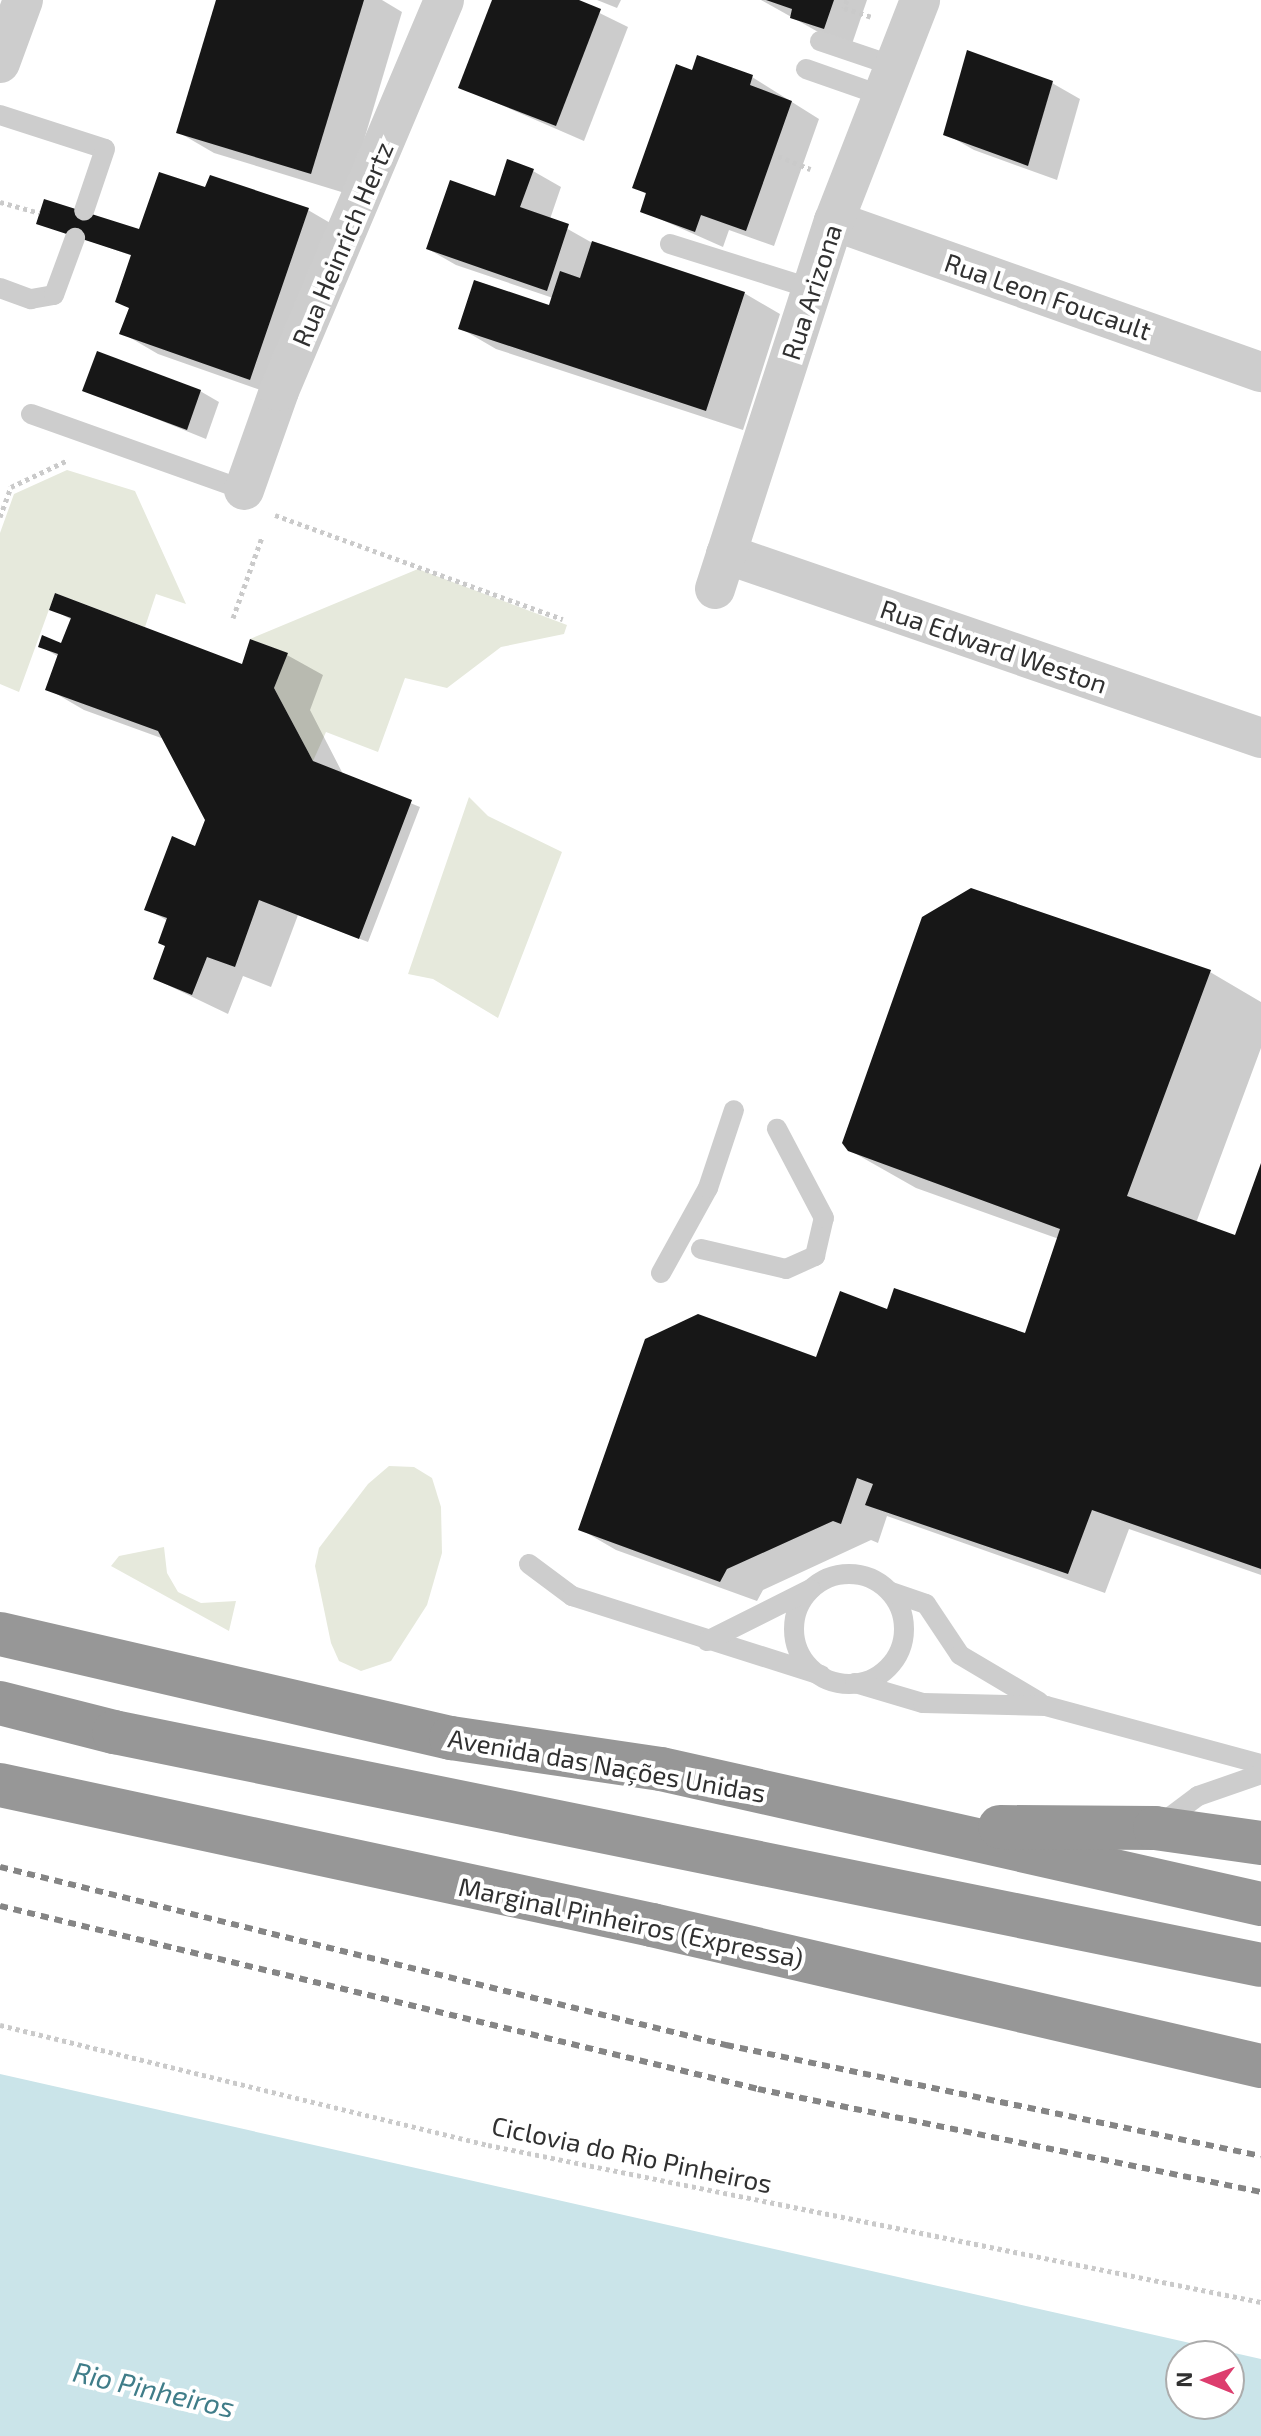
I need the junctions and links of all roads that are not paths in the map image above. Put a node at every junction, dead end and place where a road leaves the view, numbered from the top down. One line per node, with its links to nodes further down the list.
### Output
1 (23, 0): 5 (street)
2 (444, 0): 17 (street, Rua Heinrich Hertz)
3 (920, 0): 7 (street, Rua Arizona)
4 (820, 41): 7 (lane)
5 (0, 63)
6 (806, 69): 7 (lane)
7 (888, 81): 10 (street, Rua Arizona)
8 (0, 115): 9 (lane)
9 (84, 211)
10 (834, 221): 14 (street, Rua Arizona); 15 (street, Rua Leon Foucault)
11 (75, 238): 13 (lane)
12 (670, 244): 14 (lane)
13 (0, 288)
14 (813, 289): 18 (street, Rua Arizona)
15 (1261, 372)
16 (31, 414): 17 (lane)
17 (244, 490)
18 (721, 572): 19 (street, Rua Edward Weston)
19 (1261, 738)
20 (734, 1110): 23 (lane)
21 (777, 1129): 22 (lane)
22 (701, 1249)
23 (661, 1273)
24 (529, 1564): 28 (lane)
25 (812, 1589): 26 (lane); 28 (lane); 29 (lane)
26 (891, 1592): 30 (lane); 32 (lane)
27 (0, 1634): 36 (highway, Avenida das Nações Unidas)
28 (707, 1641): 29 (lane)
29 (821, 1675): 30 (lane)
30 (855, 1683): 32 (lane)
31 (0, 1703): 40 (highway)
32 (1046, 1706): 33 (lane)
33 (1261, 1764)
34 (1261, 1774): 37 (lane)
35 (0, 1785): 41 (highway, Marginal Pinheiros (Expressa))
36 (917, 1827): 37 (highway); 39 (highway, Avenida das Nações Unidas)
37 (1155, 1828): 38 (highway)
38 (1261, 1843)
39 (1261, 1904)
40 (1261, 1965)
41 (1261, 2066)

